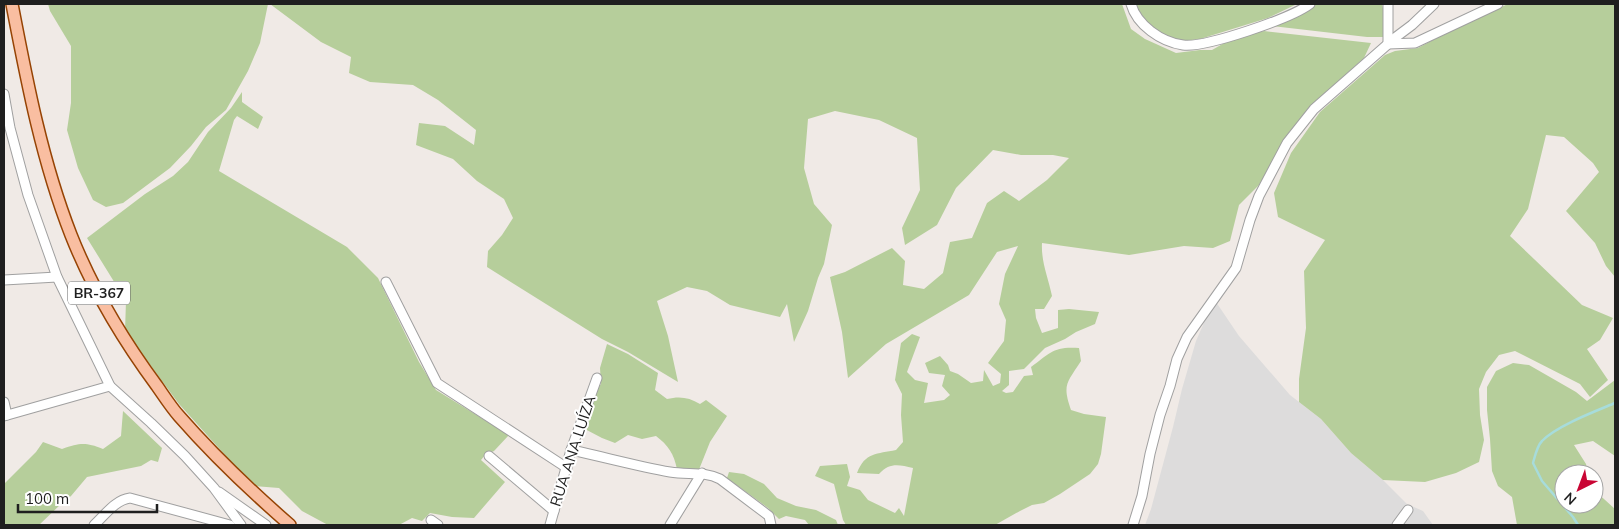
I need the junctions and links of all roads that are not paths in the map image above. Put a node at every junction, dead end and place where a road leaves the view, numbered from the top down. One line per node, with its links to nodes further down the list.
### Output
1 (12, 4): 27 (main road, BR-367)
2 (1131, 4): 3 (street)
3 (1310, 4)
4 (1388, 4): 7 (street)
5 (1434, 4): 7 (street)
6 (1498, 4): 7 (street)
7 (1388, 44): 31 (street)
8 (4, 94): 9 (street)
9 (56, 277): 10 (street); 13 (street)
10 (4, 280)
11 (386, 282): 18 (street)
12 (597, 378): 16 (street, RUA ANA LUÍZA)
13 (110, 386): 15 (street); 20 (street)
14 (4, 402): 15 (street)
15 (6, 416)
16 (571, 450): 18 (street, RUA ANA LUÍZA); 19 (street)
17 (489, 456): 22 (street)
18 (567, 468): 22 (street, RUA ANA LUÍZA)
19 (702, 473): 29 (street); 30 (street)
20 (214, 488): 25 (street); 26 (street)
21 (1408, 510): 32 (street)
22 (554, 511): 28 (street, RUA ANA LUÍZA)
23 (94, 525): 24 (street)
24 (230, 525)
25 (241, 525)
26 (266, 525)
27 (290, 525)
28 (550, 525)
29 (670, 525)
30 (771, 525)
31 (1133, 525)
32 (1397, 525)

